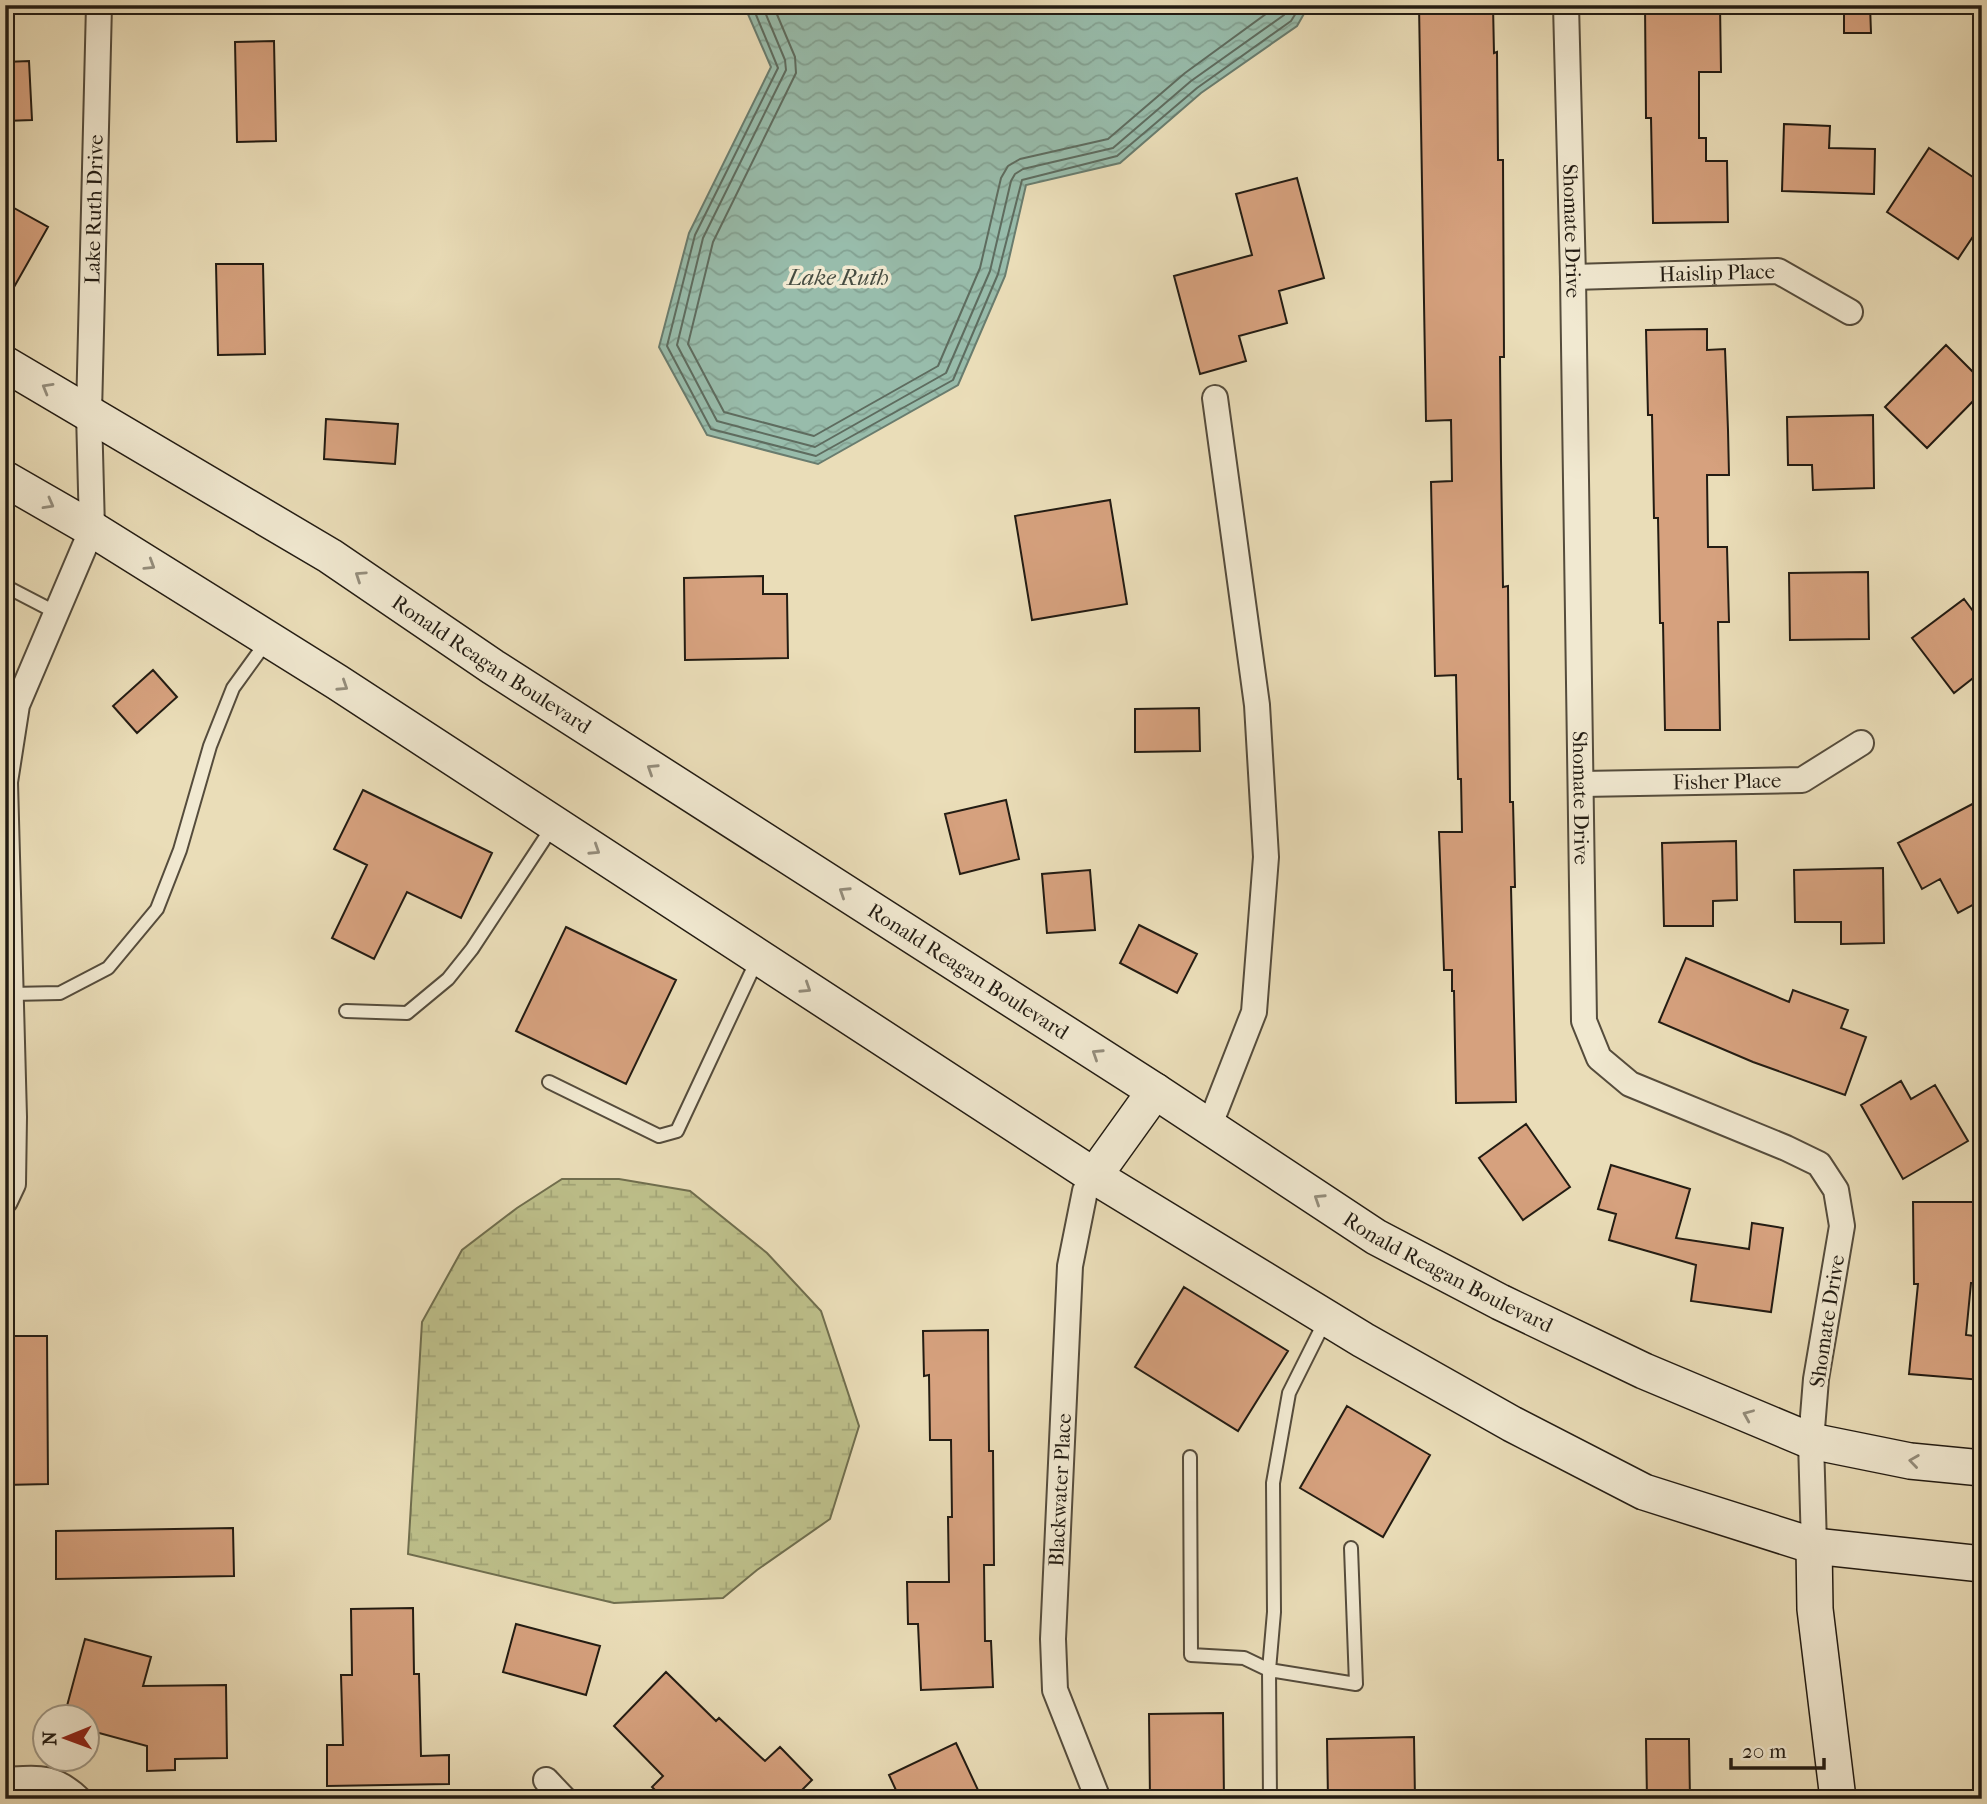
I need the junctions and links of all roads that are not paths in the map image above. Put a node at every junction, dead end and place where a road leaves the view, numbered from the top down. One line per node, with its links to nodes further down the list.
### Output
1 (99, 5): 7 (street, Lake Ruth Drive)
2 (1566, 5): 3 (street, Shomate Drive)
3 (1573, 277): 4 (street, Haislip Place); 14 (street, Shomate Drive)
4 (1850, 312)
5 (5, 364): 7 (main road, Ronald Reagan Boulevard, one-way to 5)
6 (1215, 398): 22 (street)
7 (89, 412): 9 (street, Lake Ruth Drive); 20 (main road, Ronald Reagan Boulevard, one-way to 7)
8 (5, 479): 9 (main road, one-way to 9)
9 (92, 529): 11 (street); 12 (main road, one-way to 12)
10 (5, 586): 11 (lane)
11 (57, 613): 17 (street)
12 (269, 639): 15 (main road, one-way to 15); 17 (lane)
13 (1861, 743): 14 (street, Fisher Place)
14 (1582, 784): 26 (street, Shomate Drive)
15 (555, 823): 16 (main road, one-way to 16); 18 (lane)
16 (758, 956): 19 (lane); 23 (main road, one-way to 23)
17 (11, 994): 21 (street)
18 (346, 1011)
19 (549, 1082)
20 (1155, 1091): 22 (main road, Ronald Reagan Boulevard); 23 (main road)
21 (10, 1115): 24 (street)
22 (1209, 1127): 26 (main road, Ronald Reagan Boulevard, one-way to 22)
23 (1094, 1176): 25 (main road); 37 (street, Blackwater Place)
24 (5, 1201)
25 (1327, 1318): 29 (main road); 32 (lane)
26 (1811, 1441): 28 (main road, Ronald Reagan Boulevard, one-way to 26); 29 (street, Shomate Drive)
27 (1190, 1457): 32 (lane)
28 (1982, 1468)
29 (1814, 1546): 31 (main road); 39 (main road)
30 (1351, 1548): 32 (lane)
31 (1982, 1564)
32 (1269, 1670): 38 (lane)
33 (5, 1780): 35 (street)
34 (546, 1780): 36 (street)
35 (79, 1799)
36 (564, 1799)
37 (1098, 1799)
38 (1270, 1799)
39 (1838, 1799)

